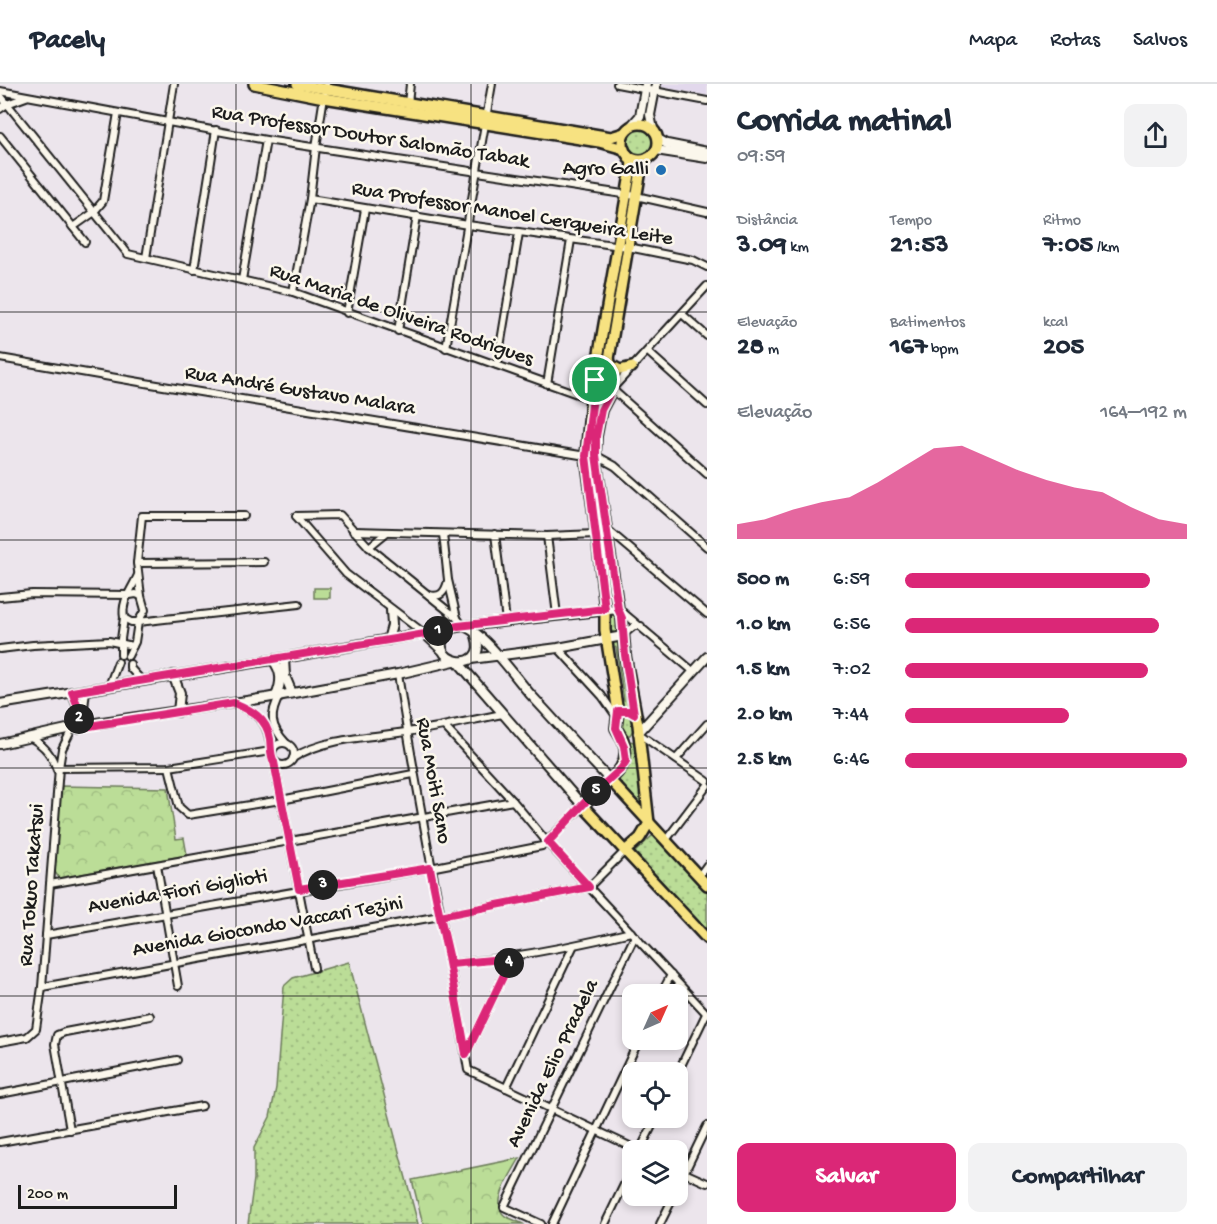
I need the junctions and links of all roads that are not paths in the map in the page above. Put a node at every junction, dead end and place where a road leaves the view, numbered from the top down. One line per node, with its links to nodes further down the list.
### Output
1 (174, 84): 20 (street)
2 (254, 84): 9 (main road)
3 (297, 84): 9 (main road)
4 (410, 84): 15 (street)
5 (492, 84): 19 (street)
6 (617, 84): 7 (street)
7 (645, 86): 8 (street); 21 (street)
8 (656, 87): 13 (street); 22 (street)
9 (325, 90): 15 (main road); 28 (street)
10 (0, 94): 11 (street, Rua Professor Doutor Salomão Tabak); 14 (street)
11 (28, 96): 12 (street); 18 (street, Rua Professor Doutor Salomão Tabak)
12 (17, 100): 14 (street); 17 (street)
13 (707, 100)
14 (7, 104): 16 (street); 17 (street)
15 (408, 107): 19 (main road)
16 (0, 109)
17 (14, 113): 39 (street)
18 (118, 113): 20 (street, Rua Professor Doutor Salomão Tabak); 39 (street)
19 (485, 120): 24 (main road); 30 (main road); 34 (street)
20 (168, 121): 23 (street, Rua Professor Doutor Salomão Tabak); 47 (street)
21 (632, 125): 22 (main road); 24 (main road)
22 (653, 129): 26 (main road)
23 (216, 130): 27 (street, Rua Professor Doutor Salomão Tabak); 49 (street)
24 (624, 133): 30 (main road)
25 (0, 136): 42 (street)
26 (658, 139): 29 (main road); 31 (street)
27 (266, 140): 28 (street, Rua Professor Doutor Salomão Tabak); 50 (street)
28 (316, 147): 34 (street, Rua Professor Doutor Salomão Tabak); 36 (street)
29 (656, 150): 32 (main road); 33 (street)
30 (625, 152): 32 (main road); 35 (main road)
31 (707, 152)
32 (648, 158): 35 (main road)
33 (707, 158)
34 (476, 173): 35 (street, Rua Professor Doutor Salomão Tabak); 41 (street)
35 (632, 195): 38 (street, Rua Professor Doutor Salomão Tabak); 46 (main road)
36 (310, 199): 37 (street, Rua Professor Manoel Cerqueira Leite); 52 (street)
37 (365, 209): 40 (street, Rua Professor Manoel Cerqueira Leite); 53 (street)
38 (707, 212)
39 (93, 213): 42 (street); 47 (street, Rua Maria de Oliveira Rodrigues)
40 (417, 216): 41 (street, Rua Professor Manoel Cerqueira Leite); 55 (street)
41 (468, 225): 43 (street, Rua Professor Manoel Cerqueira Leite); 57 (street)
42 (73, 227): 45 (street)
43 (519, 233): 44 (street, Rua Professor Manoel Cerqueira Leite); 61 (street)
44 (571, 240): 46 (street, Rua Professor Manoel Cerqueira Leite); 65 (street)
45 (85, 242)
46 (623, 247): 48 (street, Rua Professor Manoel Cerqueira Leite); 60 (main road); 64 (main road)
47 (146, 258): 49 (street, Rua Maria de Oliveira Rodrigues)
48 (707, 267)
49 (194, 270): 50 (street, Rua Maria de Oliveira Rodrigues)
50 (242, 280): 52 (street, Rua Maria de Oliveira Rodrigues)
51 (707, 286): 54 (street)
52 (293, 292): 53 (street, Rua Maria de Oliveira Rodrigues)
53 (347, 313): 55 (street, Rua Maria de Oliveira Rodrigues)
54 (682, 314): 56 (street); 58 (street)
55 (398, 331): 57 (street, Rua Maria de Oliveira Rodrigues)
56 (707, 336)
57 (447, 348): 61 (street, Rua Maria de Oliveira Rodrigues)
58 (648, 352): 62 (street); 70 (street)
59 (0, 358): 71 (street, Rua André Gustavo Malara)
60 (609, 359): 62 (main road); 63 (main road)
61 (497, 365): 65 (street, Rua Maria de Oliveira Rodrigues)
62 (632, 367): 63 (street); 66 (street)
63 (608, 376): 64 (main road); 66 (main road)
64 (595, 380): 67 (main road)
65 (547, 384): 67 (street, Rua Maria de Oliveira Rodrigues)
66 (612, 389): 68 (main road); 69 (street)
67 (591, 399): 68 (main road); 71 (main road)
68 (606, 400): 69 (street); 71 (main road)
69 (626, 401): 72 (street)
70 (707, 405)
71 (591, 455): 74 (main road); 79 (main road); 82 (street)
72 (707, 474)
73 (244, 516): 84 (street)
74 (606, 528): 95 (main road); 98 (street)
75 (353, 531): 76 (street); 81 (street); 96 (street)
76 (386, 532): 77 (street); 81 (street)
77 (442, 534): 78 (street); 86 (street)
78 (495, 534): 80 (street); 103 (street)
79 (596, 534): 80 (street); 94 (main road)
80 (547, 536): 99 (street)
81 (369, 547): 89 (street)
82 (707, 547)
83 (264, 561): 84 (street)
84 (137, 563): 85 (street)
85 (138, 575): 88 (street); 90 (street)
86 (448, 580): 89 (street); 101 (street)
87 (113, 594): 88 (street); 91 (street); 92 (street)
88 (129, 595): 90 (street); 92 (street)
89 (428, 595): 101 (street)
90 (141, 596): 97 (street)
91 (0, 597)
92 (124, 602): 100 (street)
93 (299, 604): 102 (street)
94 (605, 609): 95 (street); 99 (street); 111 (main road)
95 (618, 609): 106 (street); 110 (main road)
96 (391, 610): 108 (street); 112 (street)
97 (144, 614): 102 (street); 104 (street)
98 (707, 614)
99 (557, 615): 103 (street)
100 (124, 618): 104 (street); 113 (street)
101 (457, 618): 105 (street)
102 (158, 621): 104 (street)
103 (506, 621): 105 (street)
104 (138, 622): 114 (street)
105 (464, 626): 107 (street); 109 (street)
106 (640, 626): 110 (street); 126 (street)
107 (450, 629): 108 (street); 117 (street)
108 (425, 634): 112 (street); 117 (street)
109 (476, 635): 119 (street); 122 (street)
110 (622, 636): 111 (street); 143 (main road)
111 (606, 639): 115 (street); 142 (main road)
112 (388, 640): 121 (street)
113 (121, 644): 114 (street); 116 (street); 124 (street)
114 (133, 646): 124 (street)
115 (558, 648): 118 (street); 142 (street)
116 (0, 649)
117 (443, 651): 125 (street)
118 (518, 653): 119 (street); 129 (street)
119 (498, 656): 122 (street); 129 (street)
120 (707, 657): 126 (street)
121 (284, 658): 123 (street); 135 (street)
122 (471, 659): 125 (street)
123 (273, 660): 127 (street); 136 (street)
124 (124, 662): 131 (street); 132 (street)
125 (456, 662): 128 (street); 141 (street)
126 (694, 672): 140 (street)
127 (183, 673): 130 (street); 139 (street)
128 (399, 674): 135 (street); 148 (street, Rua Moiti Sano)
129 (513, 674): 163 (street)
130 (173, 675): 131 (street); 139 (street)
131 (141, 681): 132 (street)
132 (109, 686): 133 (street)
133 (85, 690): 134 (street); 144 (street)
134 (72, 692): 138 (street); 147 (street)
135 (292, 693): 136 (street)
136 (278, 696): 137 (street); 153 (street)
137 (234, 703): 139 (street); 155 (street)
138 (0, 704)
139 (183, 711): 144 (street)
140 (658, 711): 143 (street); 149 (street)
141 (503, 714): 146 (street); 169 (street)
142 (617, 714): 143 (main road); 150 (main road)
143 (634, 714): 149 (main road)
144 (89, 724): 147 (street)
145 (707, 724): 156 (street)
146 (444, 726): 148 (street); 168 (street)
147 (75, 728): 151 (street); 160 (street, Rua Tokuo Takatsui)
148 (407, 732): 154 (street); 161 (street, Rua Moiti Sano)
149 (638, 733): 150 (main road); 156 (street); 171 (main road)
150 (622, 737): 163 (main road, Avenida Fiori Giglioti)
151 (31, 738): 152 (street); 162 (street, Rua Tokuo Takatsui)
152 (0, 744)
153 (288, 744): 154 (street); 155 (street); 157 (street)
154 (312, 748): 157 (street)
155 (271, 752): 158 (street); 159 (street)
156 (676, 759): 164 (street)
157 (291, 761): 158 (street); 166 (street)
158 (274, 762): 166 (street)
159 (169, 767): 160 (street); 167 (street)
160 (59, 768): 162 (street, Rua Tokuo Takatsui)
161 (413, 774): 167 (street); 170 (street, Rua Moiti Sano)
162 (58, 777): 180 (street, Rua Tokuo Takatsui)
163 (609, 780): 169 (main road, Avenida Fiori Giglioti); 171 (main road)
164 (707, 780)
165 (707, 786): 172 (street)
166 (279, 790): 167 (street)
167 (281, 800): 173 (street)
168 (513, 801): 170 (street); 174 (street)
169 (583, 806): 174 (street, Avenida Fiori Giglioti); 175 (main road)
170 (422, 818): 173 (street); 178 (street, Rua Moiti Sano)
171 (649, 823): 172 (main road); 175 (main road)
172 (666, 840): 179 (main road)
173 (291, 841): 176 (street); 183 (street)
174 (548, 842): 178 (street, Avenida Fiori Giglioti); 182 (street)
175 (626, 851): 182 (street); 189 (main road)
176 (158, 865): 180 (street); 184 (street)
177 (707, 865): 179 (street)
178 (430, 868): 183 (street, Avenida Fiori Giglioti); 185 (street, Rua Moiti Sano)
179 (699, 876): 181 (main road)
180 (50, 884): 187 (street, Rua Tokuo Takatsui)
181 (707, 885)
182 (589, 887): 185 (street, Avenida Giocondo Vaccari Tezini); 186 (street)
183 (299, 889): 184 (street, Avenida Fiori Giglioti); 188 (street)
184 (166, 913): 187 (street, Avenida Fiori Giglioti); 192 (street)
185 (440, 916): 188 (street, Avenida Giocondo Vaccari Tezini); 193 (street, Rua Moiti Sano)
186 (633, 934): 190 (street); 195 (street); 210 (street, Avenida Elio Pradela)
187 (46, 935): 198 (street, Rua Tokuo Takatsui)
188 (309, 939): 192 (street, Avenida Giocondo Vaccari Tezini); 194 (street)
189 (707, 939)
190 (573, 947): 191 (street); 207 (street)
191 (512, 958): 193 (street); 203 (street)
192 (176, 963): 197 (street); 198 (street, Avenida Giocondo Vaccari Tezini)
193 (451, 964): 203 (street, Rua Moiti Sano)
194 (314, 968)
195 (671, 975): 196 (street); 199 (street)
196 (666, 984)
197 (178, 986)
198 (42, 987): 201 (street, Rua Tokuo Takatsui)
199 (707, 1014): 205 (street)
200 (150, 1016): 206 (street)
201 (0, 1042)
202 (634, 1050): 213 (street)
203 (466, 1054): 207 (street, Rua Moiti Sano)
204 (177, 1060): 206 (street)
205 (683, 1062)
206 (62, 1084): 208 (street); 212 (street)
207 (506, 1088): 210 (street)
208 (0, 1094)
209 (202, 1106): 212 (street)
210 (550, 1109): 213 (street); 221 (street, Avenida Elio Pradela)
211 (707, 1126): 216 (street)
212 (70, 1131): 214 (street)
213 (595, 1131): 215 (street); 222 (street)
214 (0, 1142)
215 (622, 1143)
216 (688, 1159)
217 (688, 1174): 218 (street)
218 (707, 1183)
219 (622, 1189): 223 (street)
220 (669, 1206): 224 (street)
221 (541, 1224)
222 (552, 1224)
223 (605, 1224)
224 (660, 1224)

